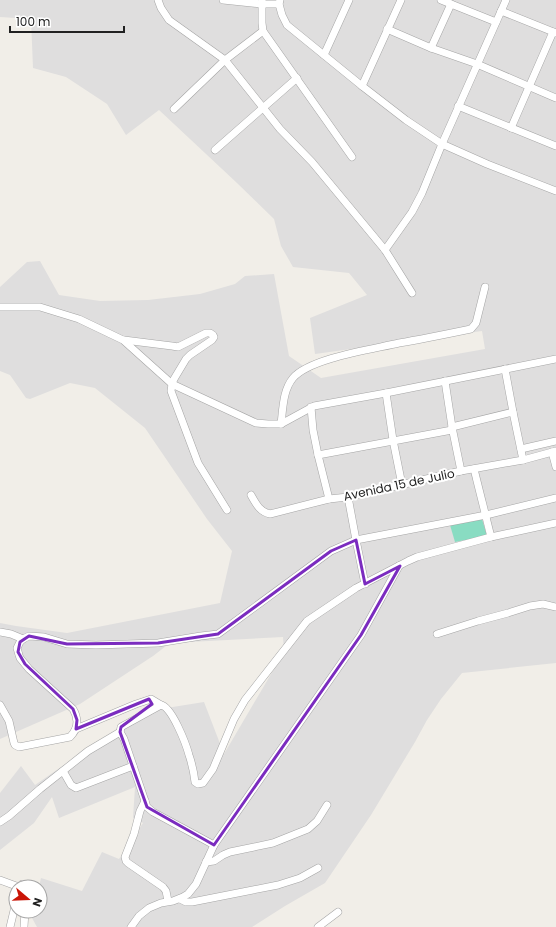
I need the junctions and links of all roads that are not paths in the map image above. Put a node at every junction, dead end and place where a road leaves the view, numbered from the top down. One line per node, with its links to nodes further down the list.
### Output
1 (158, 0): 17 (street)
2 (223, 0): 7 (street)
3 (349, 0): 16 (street)
4 (400, 0): 12 (street)
5 (441, 0): 9 (street)
6 (506, 0): 10 (street)
7 (262, 2): 8 (street); 13 (street)
8 (280, 2): 16 (street)
9 (451, 4): 11 (street); 15 (street)
10 (501, 11): 11 (street); 14 (street)
11 (496, 22): 18 (street)
12 (387, 29): 15 (street); 20 (street)
13 (263, 31): 17 (street); 19 (street)
14 (555, 33): 21 (street)
15 (430, 48): 18 (street)
16 (324, 55): 20 (street)
17 (225, 60): 24 (street); 25 (street)
18 (477, 64): 21 (street); 23 (street)
19 (297, 78): 24 (street); 30 (street)
20 (362, 86): 27 (street)
21 (530, 86): 22 (street); 26 (street)
22 (556, 98)
23 (458, 106): 26 (street); 27 (street)
24 (264, 108): 29 (street); 32 (street)
25 (174, 109)
26 (511, 128): 28 (street)
27 (442, 144): 31 (street); 32 (street)
28 (556, 146)
29 (215, 150)
30 (352, 157)
31 (556, 191)
32 (385, 250): 34 (street)
33 (485, 287): 44 (street)
34 (412, 293)
35 (0, 307): 36 (street)
36 (123, 340): 40 (street); 40 (street)
37 (556, 359): 38 (street)
38 (505, 369): 39 (street); 43 (street)
39 (445, 381): 41 (street); 45 (street)
40 (172, 384): 44 (street); 60 (street)
41 (386, 393): 42 (street); 46 (street)
42 (311, 407): 44 (street); 50 (street)
43 (513, 412): 45 (street); 48 (street)
44 (281, 424)
45 (452, 428): 46 (street); 54 (street)
46 (393, 440): 50 (street); 55 (street)
47 (556, 441): 48 (street)
48 (520, 449): 51 (street)
49 (554, 452): 51 (street, Avenida 15 de Julio); 52 (street)
50 (318, 455): 59 (street)
51 (523, 460): 53 (street, Avenida 15 de Julio)
52 (556, 467)
53 (474, 469): 54 (street, Avenida 15 de Julio); 61 (street)
54 (461, 471): 55 (street, Avenida 15 de Julio)
55 (402, 485): 57 (street, Avenida 15 de Julio)
56 (251, 495): 59 (street, Avenida 15 de Julio)
57 (348, 497): 59 (street, Avenida 15 de Julio); 64 (street)
58 (556, 498): 61 (street)
59 (329, 499)
60 (227, 510)
61 (486, 515): 63 (street); 64 (street)
62 (556, 523): 63 (street)
63 (491, 537): 65 (street)
64 (356, 540): 66 (street); 70 (street)
65 (400, 566): 66 (street); 80 (street)
66 (365, 584): 72 (street)
67 (556, 607): 69 (street)
68 (0, 632): 70 (street)
69 (437, 634)
70 (22, 639): 73 (street)
71 (0, 705): 73 (street)
72 (161, 705): 73 (street); 74 (street)
73 (76, 729)
74 (120, 732): 75 (street); 76 (street)
75 (133, 766): 76 (street); 77 (street)
76 (63, 771): 79 (street)
77 (145, 801): 80 (street); 84 (street)
78 (327, 805): 81 (street)
79 (0, 822)
80 (214, 845): 81 (street)
81 (206, 862): 83 (street)
82 (318, 868): 83 (street)
83 (180, 899): 84 (street)
84 (168, 901): 86 (street)
85 (338, 912): 87 (street)
86 (131, 927)
87 (318, 927)

